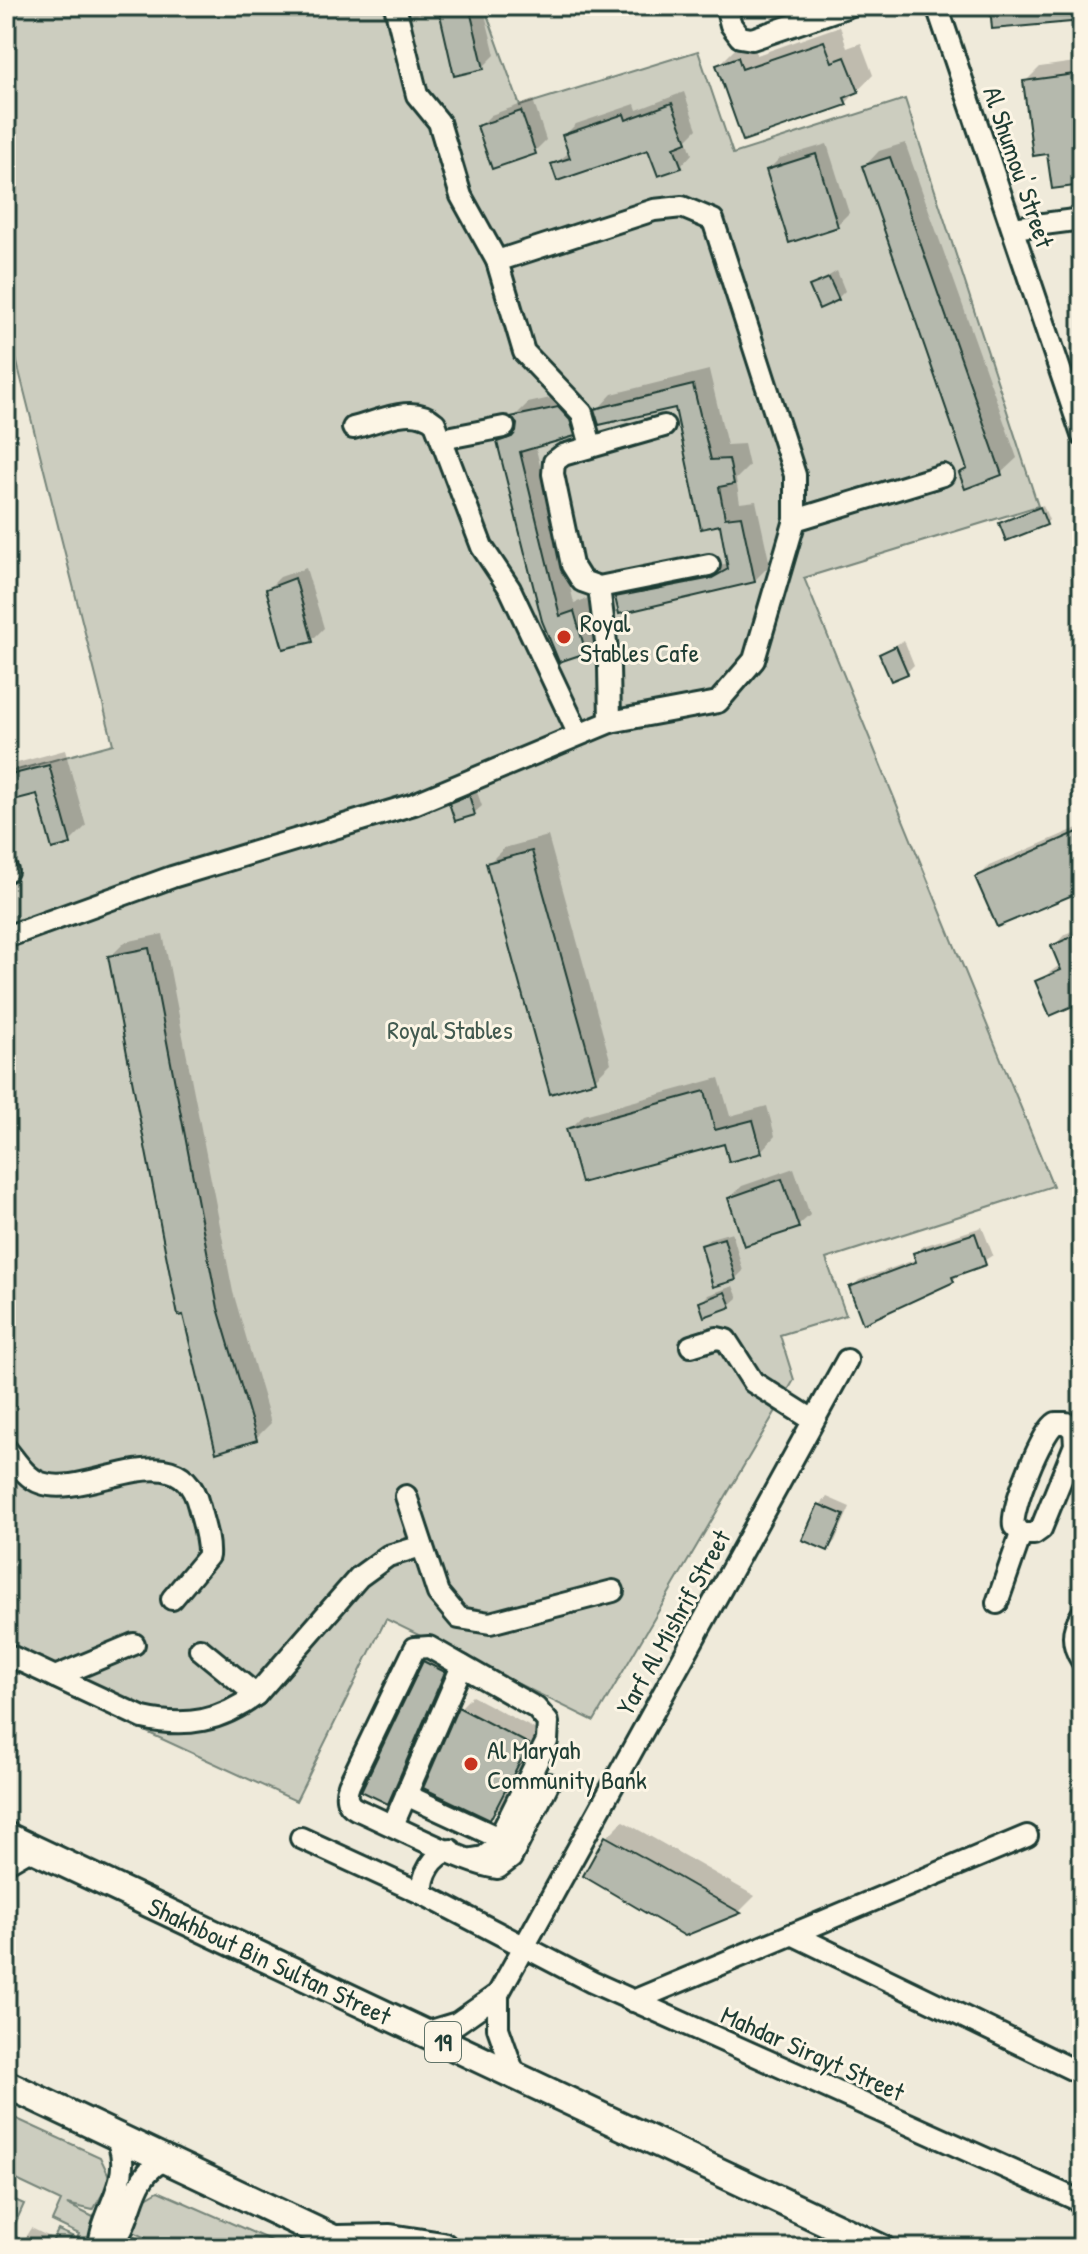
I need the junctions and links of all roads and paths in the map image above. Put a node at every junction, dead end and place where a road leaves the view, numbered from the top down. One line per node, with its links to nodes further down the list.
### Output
1 (395, 6): 7 (street)
2 (726, 6): 3 (street)
3 (849, 6)
4 (937, 6): 6 (street, Al Shumou' Street)
5 (1082, 219): 6 (street)
6 (1013, 228): 11 (street, Al Shumou' Street)
7 (497, 261): 13 (street); 15 (street)
8 (664, 426): 13 (street)
9 (504, 427): 12 (street)
10 (353, 428): 12 (street)
11 (1082, 435)
12 (442, 439): 19 (street)
13 (591, 446): 17 (street)
14 (943, 475): 15 (street)
15 (795, 520): 18 (street)
16 (709, 565): 17 (street)
17 (599, 587): 18 (street)
18 (610, 722): 19 (street)
19 (578, 733): 20 (street)
20 (6, 937)
21 (691, 1346): 23 (street)
22 (847, 1360): 23 (street, Yarf Al Mishrif Street)
23 (813, 1420): 53 (street, Yarf Al Mishrif Street)
24 (6, 1449): 29 (street)
25 (406, 1496): 27 (street)
26 (1021, 1534): 26 (street); 30 (street)
27 (422, 1546): 28 (street); 38 (street)
28 (613, 1591)
29 (172, 1599)
30 (997, 1603)
31 (1082, 1614): 35 (street)
32 (134, 1644): 37 (street)
33 (200, 1649): 38 (street)
34 (6, 1654): 37 (street)
35 (1082, 1661)
36 (462, 1666): 40 (street); 41 (street); 46 (street)
37 (55, 1677): 38 (street)
38 (256, 1695)
39 (548, 1784): 49 (street)
40 (406, 1795): 41 (street); 46 (street)
41 (393, 1825): 44 (street)
42 (6, 1836): 47 (main road, Shakhbout Bin Sultan Street / 19)
43 (1027, 1836): 52 (street)
44 (422, 1837): 48 (street); 51 (street)
45 (301, 1838): 51 (street, Mahdar Sirayt Street)
46 (499, 1838): 49 (street)
47 (32, 1848): 50 (street); 56 (main road, Shakhbout Bin Sultan Street / 19)
48 (451, 1850): 49 (street); 51 (street)
49 (472, 1859)
50 (6, 1863)
51 (415, 1890): 53 (street, Mahdar Sirayt Street)
52 (792, 1934): 55 (street); 57 (street)
53 (525, 1948): 54 (street, Yarf Al Mishrif Street); 55 (street, Mahdar Sirayt Street)
54 (498, 1994): 56 (street, Yarf Al Mishrif Street); 58 (street)
55 (633, 2001): 62 (street, Mahdar Sirayt Street)
56 (424, 2033): 58 (main road, Shakhbout Bin Sultan Street / 19)
57 (1082, 2074)
58 (515, 2076): 67 (main road, Shakhbout Bin Sultan Street / 19)
59 (6, 2084): 60 (main road)
60 (115, 2135): 61 (main road); 64 (street)
61 (169, 2158): 63 (main road); 65 (street)
62 (1082, 2202)
63 (346, 2245): 66 (highway)
64 (99, 2248)
65 (108, 2248)
66 (442, 2248)
67 (881, 2248)

